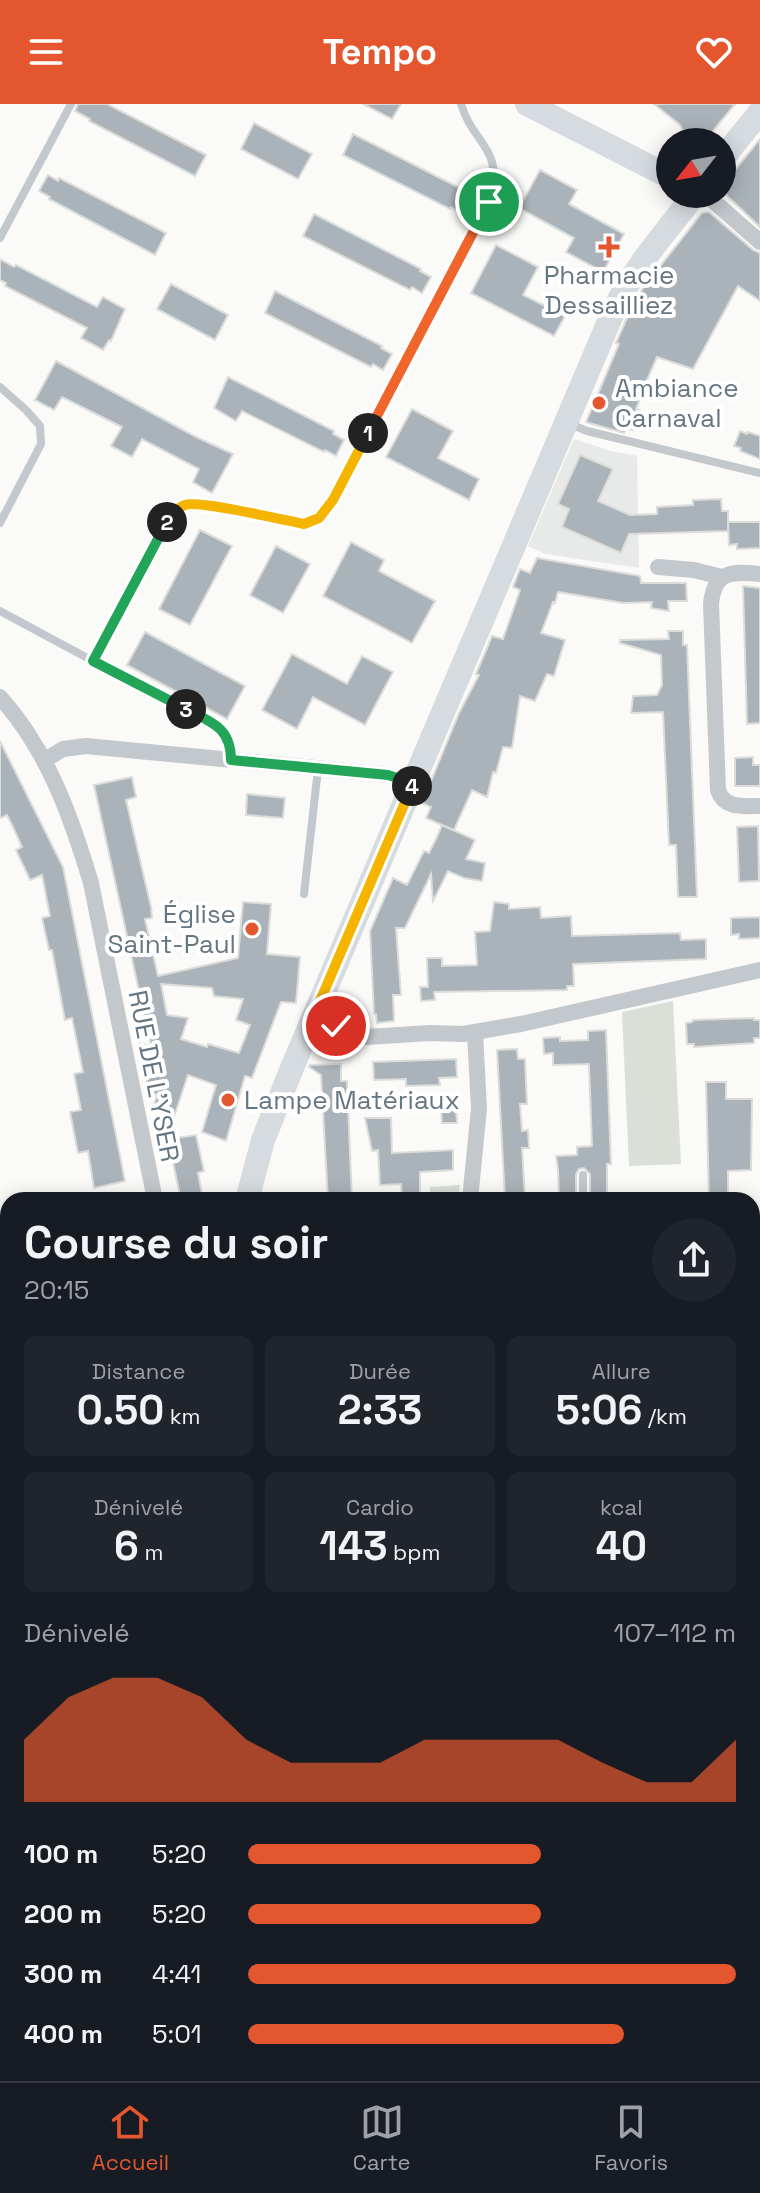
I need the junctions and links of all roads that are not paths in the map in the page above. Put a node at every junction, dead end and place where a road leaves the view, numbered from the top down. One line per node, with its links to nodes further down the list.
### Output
1 (57, 104): 4 (lane)
2 (461, 104): 20 (lane)
3 (527, 104): 7 (main road)
4 (69, 107): 10 (lane)
5 (760, 112): 6 (main road)
6 (736, 142)
7 (656, 170)
8 (684, 208): 13 (main road)
9 (721, 208): 11 (street)
10 (0, 238)
11 (760, 242)
12 (0, 387): 15 (lane)
13 (565, 423): 14 (lane); 25 (main road)
14 (760, 473)
15 (0, 523)
16 (658, 567): 18 (street)
17 (760, 574): 18 (street)
18 (722, 577): 26 (street)
19 (0, 611): 20 (lane)
20 (93, 661): 23 (lane)
21 (0, 697): 22 (street, RUE DE L'YSER)
22 (45, 760): 23 (street); 32 (street, RUE DE L'YSER)
23 (231, 760): 24 (street)
24 (318, 768): 25 (street); 27 (lane)
25 (413, 783): 29 (main road)
26 (760, 806)
27 (304, 894)
28 (760, 970): 30 (street)
29 (314, 1015): 30 (street); 33 (main road)
30 (475, 1033): 34 (street)
31 (583, 1175): 35 (lane)
32 (153, 1192)
33 (249, 1192)
34 (471, 1192)
35 (583, 1192)

